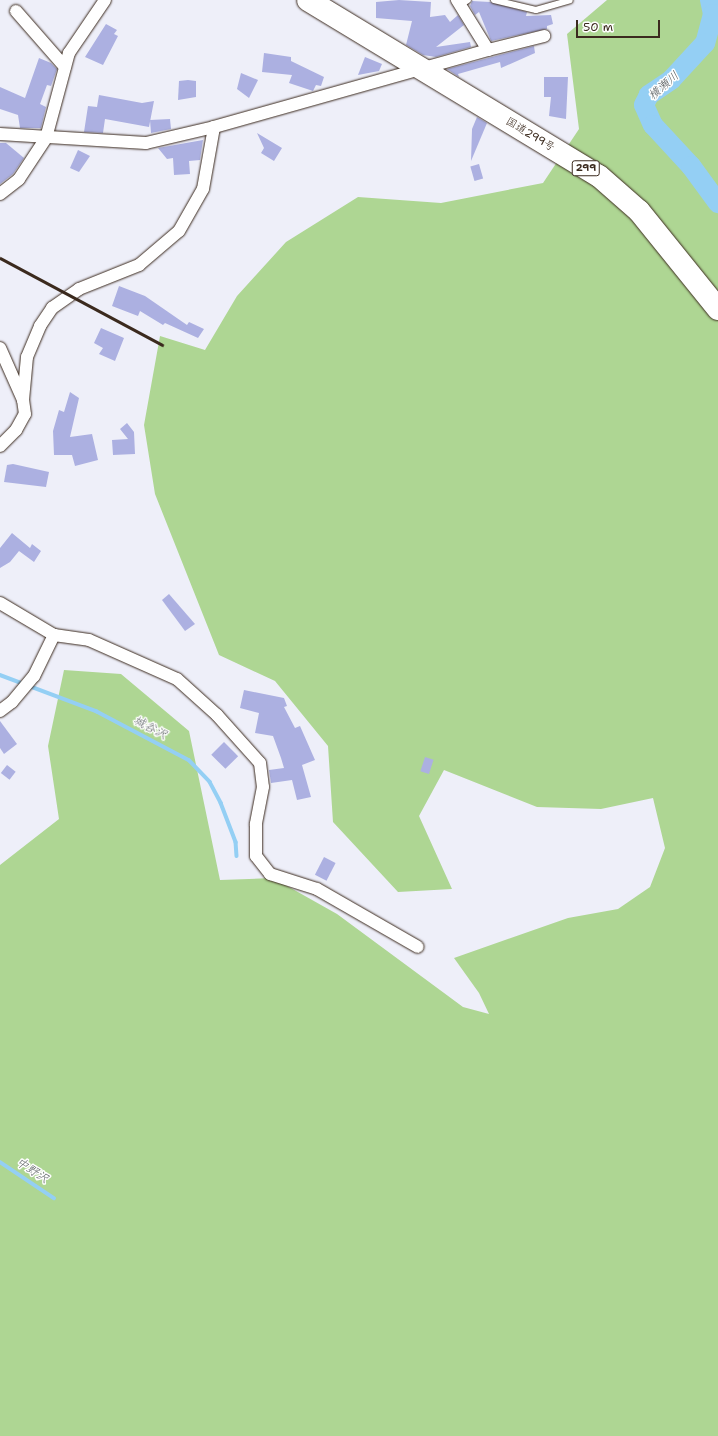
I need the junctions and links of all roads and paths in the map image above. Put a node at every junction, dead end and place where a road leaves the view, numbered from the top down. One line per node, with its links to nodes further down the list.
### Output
1 (105, 0): 9 (street)
2 (308, 0): 10 (highway, 国道299号 / 299)
3 (494, 0): 4 (lane)
4 (570, 0)
5 (462, 1): 8 (street)
6 (16, 11): 9 (street)
7 (544, 36): 8 (street)
8 (488, 50): 10 (street)
9 (65, 67): 13 (street)
10 (420, 69): 11 (street); 15 (highway, 国道299号 / 299)
11 (214, 128): 13 (street); 17 (street)
12 (0, 134): 13 (street)
13 (46, 138): 14 (street)
14 (0, 194)
15 (718, 309)
16 (0, 348): 17 (street)
17 (23, 400): 18 (street)
18 (0, 446)
19 (0, 603): 20 (street)
20 (53, 637): 21 (street); 22 (street)
21 (0, 711)
22 (418, 947)

